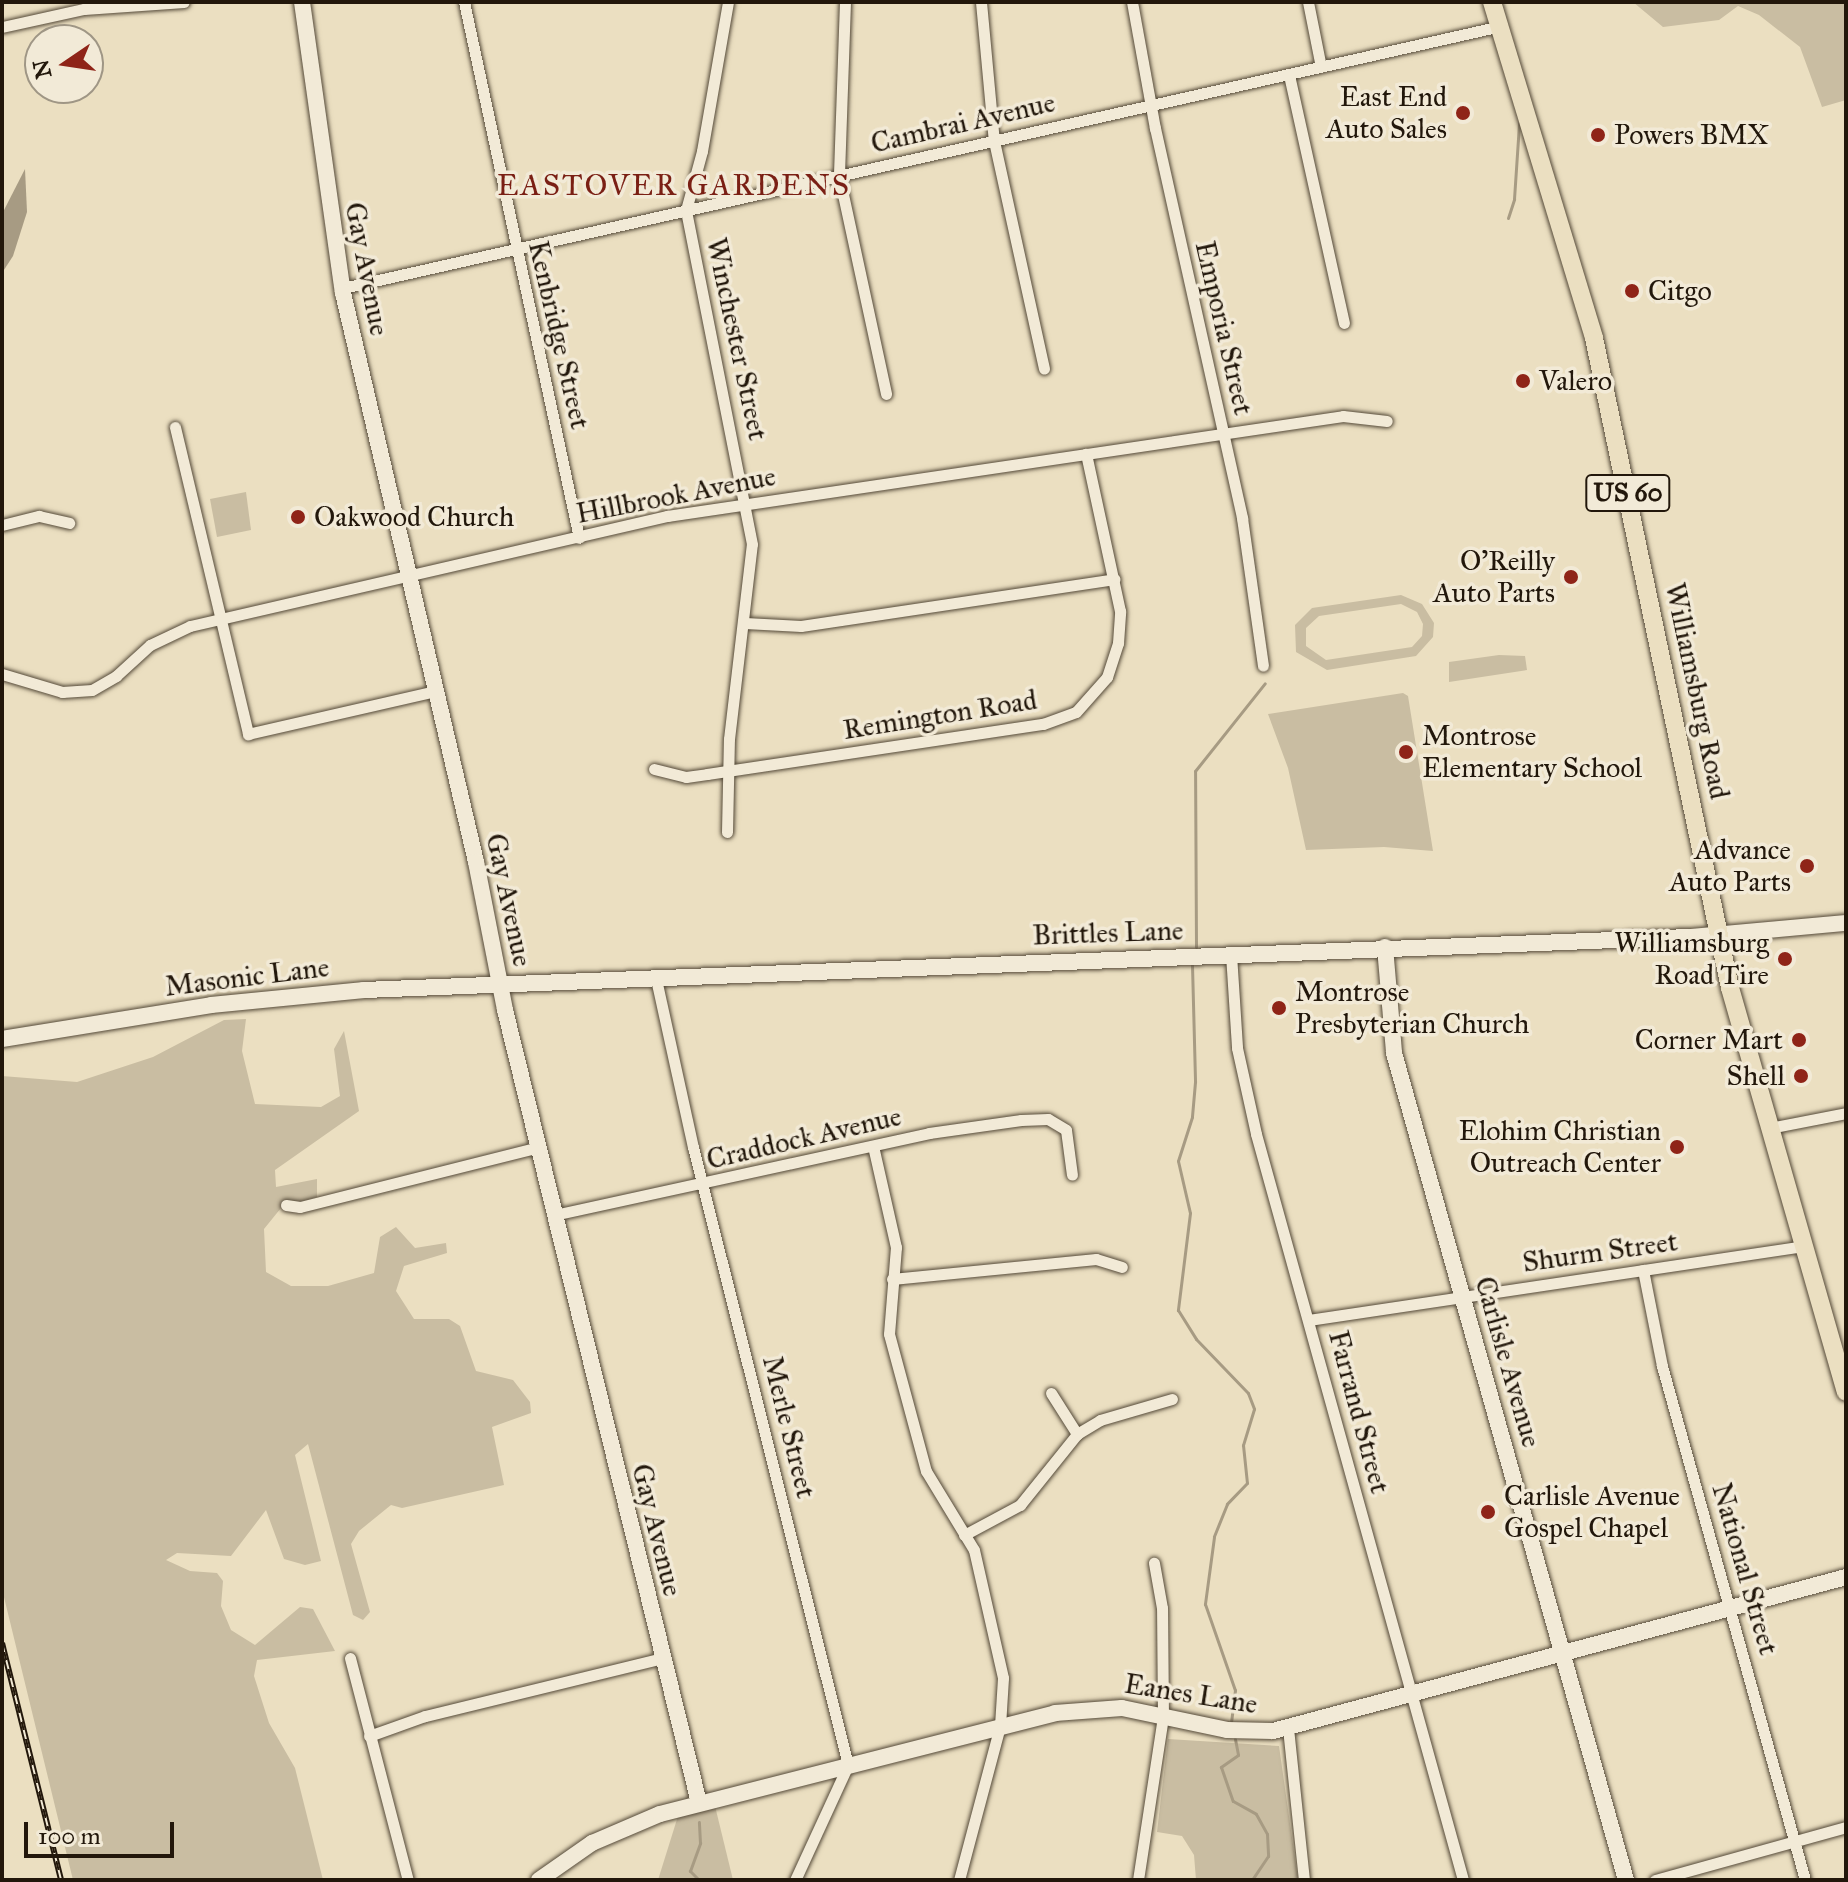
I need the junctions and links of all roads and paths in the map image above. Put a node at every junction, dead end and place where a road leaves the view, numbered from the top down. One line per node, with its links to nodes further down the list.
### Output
1 (184, 2): 11 (street)
2 (302, 2): 19 (street, Gay Avenue)
3 (464, 2): 18 (street, Kenbridge Street)
4 (728, 2): 17 (street, Winchester Street)
5 (845, 2): 16 (street)
6 (981, 2): 15 (street)
7 (1132, 2): 14 (street, Emporia Street)
8 (1308, 2): 12 (street)
9 (1492, 2): 10 (main road, Williamsburg Road / US 60)
10 (1501, 26): 12 (street, Cambrai Avenue); 42 (main road, Williamsburg Road / US 60)
11 (2, 27)
12 (1321, 67): 13 (street, Cambrai Avenue)
13 (1289, 75): 14 (street, Cambrai Avenue); 20 (street)
14 (1150, 106): 15 (street, Cambrai Avenue); 25 (street, Emporia Street)
15 (994, 141): 16 (street, Cambrai Avenue); 21 (street)
16 (839, 176): 17 (street, Cambrai Avenue); 22 (street)
17 (686, 210): 18 (street, Cambrai Avenue); 27 (street, Winchester Street)
18 (515, 249): 19 (street, Cambrai Avenue); 30 (street, Kenbridge Street)
19 (343, 288): 31 (street, Gay Avenue)
20 (1344, 323)
21 (1044, 369)
22 (886, 394)
23 (1387, 421): 25 (street, Hillbrook Avenue)
24 (175, 427): 33 (street)
25 (1223, 434): 26 (street, Hillbrook Avenue); 35 (street, Emporia Street)
26 (1086, 454): 27 (street, Hillbrook Avenue); 32 (street, Remington Road)
27 (747, 504): 30 (street, Hillbrook Avenue); 34 (street, Winchester Street)
28 (69, 523): 29 (street)
29 (2, 525)
30 (579, 538): 31 (street, Hillbrook Avenue)
31 (409, 576): 33 (street, Hillbrook Avenue); 37 (street, Gay Avenue)
32 (1115, 579): 34 (street); 39 (street, Remington Road)
33 (219, 620): 36 (street, Hillbrook Avenue); 37 (street)
34 (745, 623): 39 (street, Winchester Street)
35 (1263, 666)
36 (2, 674)
37 (436, 691): 46 (street, Gay Avenue)
38 (654, 769): 39 (street, Remington Road)
39 (727, 771): 40 (street, Winchester Street)
40 (727, 832)
41 (1846, 923): 42 (street, Brittles Lane)
42 (1718, 933): 43 (street, Brittles Lane); 49 (main road, Williamsburg Road / US 60)
43 (1385, 947): 44 (street, Brittles Lane); 60 (street, Carlisle Avenue)
44 (1231, 954): 45 (street, Brittles Lane); 61 (street, Farrand Street)
45 (656, 979): 46 (street, Brittles Lane); 53 (street, Merle Street)
46 (500, 985): 47 (street, Masonic Lane); 51 (street, Gay Avenue)
47 (2, 1039)
48 (1846, 1113): 49 (street)
49 (1769, 1128): 56 (main road, Williamsburg Road / US 60)
50 (873, 1146): 52 (street, Craddock Avenue); 53 (street, Craddock Avenue); 59 (street)
51 (538, 1147): 54 (street); 55 (street, Gay Avenue)
52 (1072, 1175)
53 (704, 1186): 55 (street, Craddock Avenue); 78 (street, Merle Street)
54 (286, 1205)
55 (554, 1215): 72 (street, Gay Avenue)
56 (1804, 1246): 58 (street, Shurm Street); 62 (main road, Williamsburg Road / US 60)
57 (1122, 1267): 59 (street)
58 (1643, 1270): 60 (street, Shurm Street); 69 (street, National Street)
59 (892, 1279): 66 (street)
60 (1463, 1297): 61 (street, Shurm Street); 70 (street, Carlisle Avenue)
61 (1309, 1320): 73 (street, Farrand Street)
62 (1846, 1392)
63 (1051, 1393): 65 (street)
64 (1172, 1399): 65 (street)
65 (1077, 1434): 66 (street)
66 (964, 1535): 75 (street)
67 (1154, 1563): 74 (street)
68 (1846, 1577): 69 (street, Eanes Lane)
69 (1730, 1608): 70 (street, Eanes Lane); 81 (street, National Street)
70 (1564, 1653): 73 (street, Eanes Lane); 89 (street, Carlisle Avenue)
71 (350, 1658): 77 (street)
72 (663, 1658): 77 (street); 79 (street, Gay Avenue)
73 (1411, 1694): 76 (street, Eanes Lane); 88 (street, Farrand Street)
74 (1163, 1717): 75 (street, Eanes Lane); 76 (street, Eanes Lane); 86 (street)
75 (1000, 1726): 78 (street, Eanes Lane); 85 (street)
76 (1288, 1728): 87 (street)
77 (369, 1736): 82 (street)
78 (848, 1765): 79 (street, Eanes Lane); 84 (street)
79 (699, 1803): 83 (street, Eanes Lane)
80 (1846, 1827): 81 (street)
81 (1794, 1841): 90 (street); 91 (street, National Street)
82 (408, 1880)
83 (539, 1880)
84 (795, 1880)
85 (959, 1880)
86 (1138, 1880)
87 (1304, 1880)
88 (1463, 1880)
89 (1626, 1880)
90 (1655, 1880)
91 (1805, 1880)

